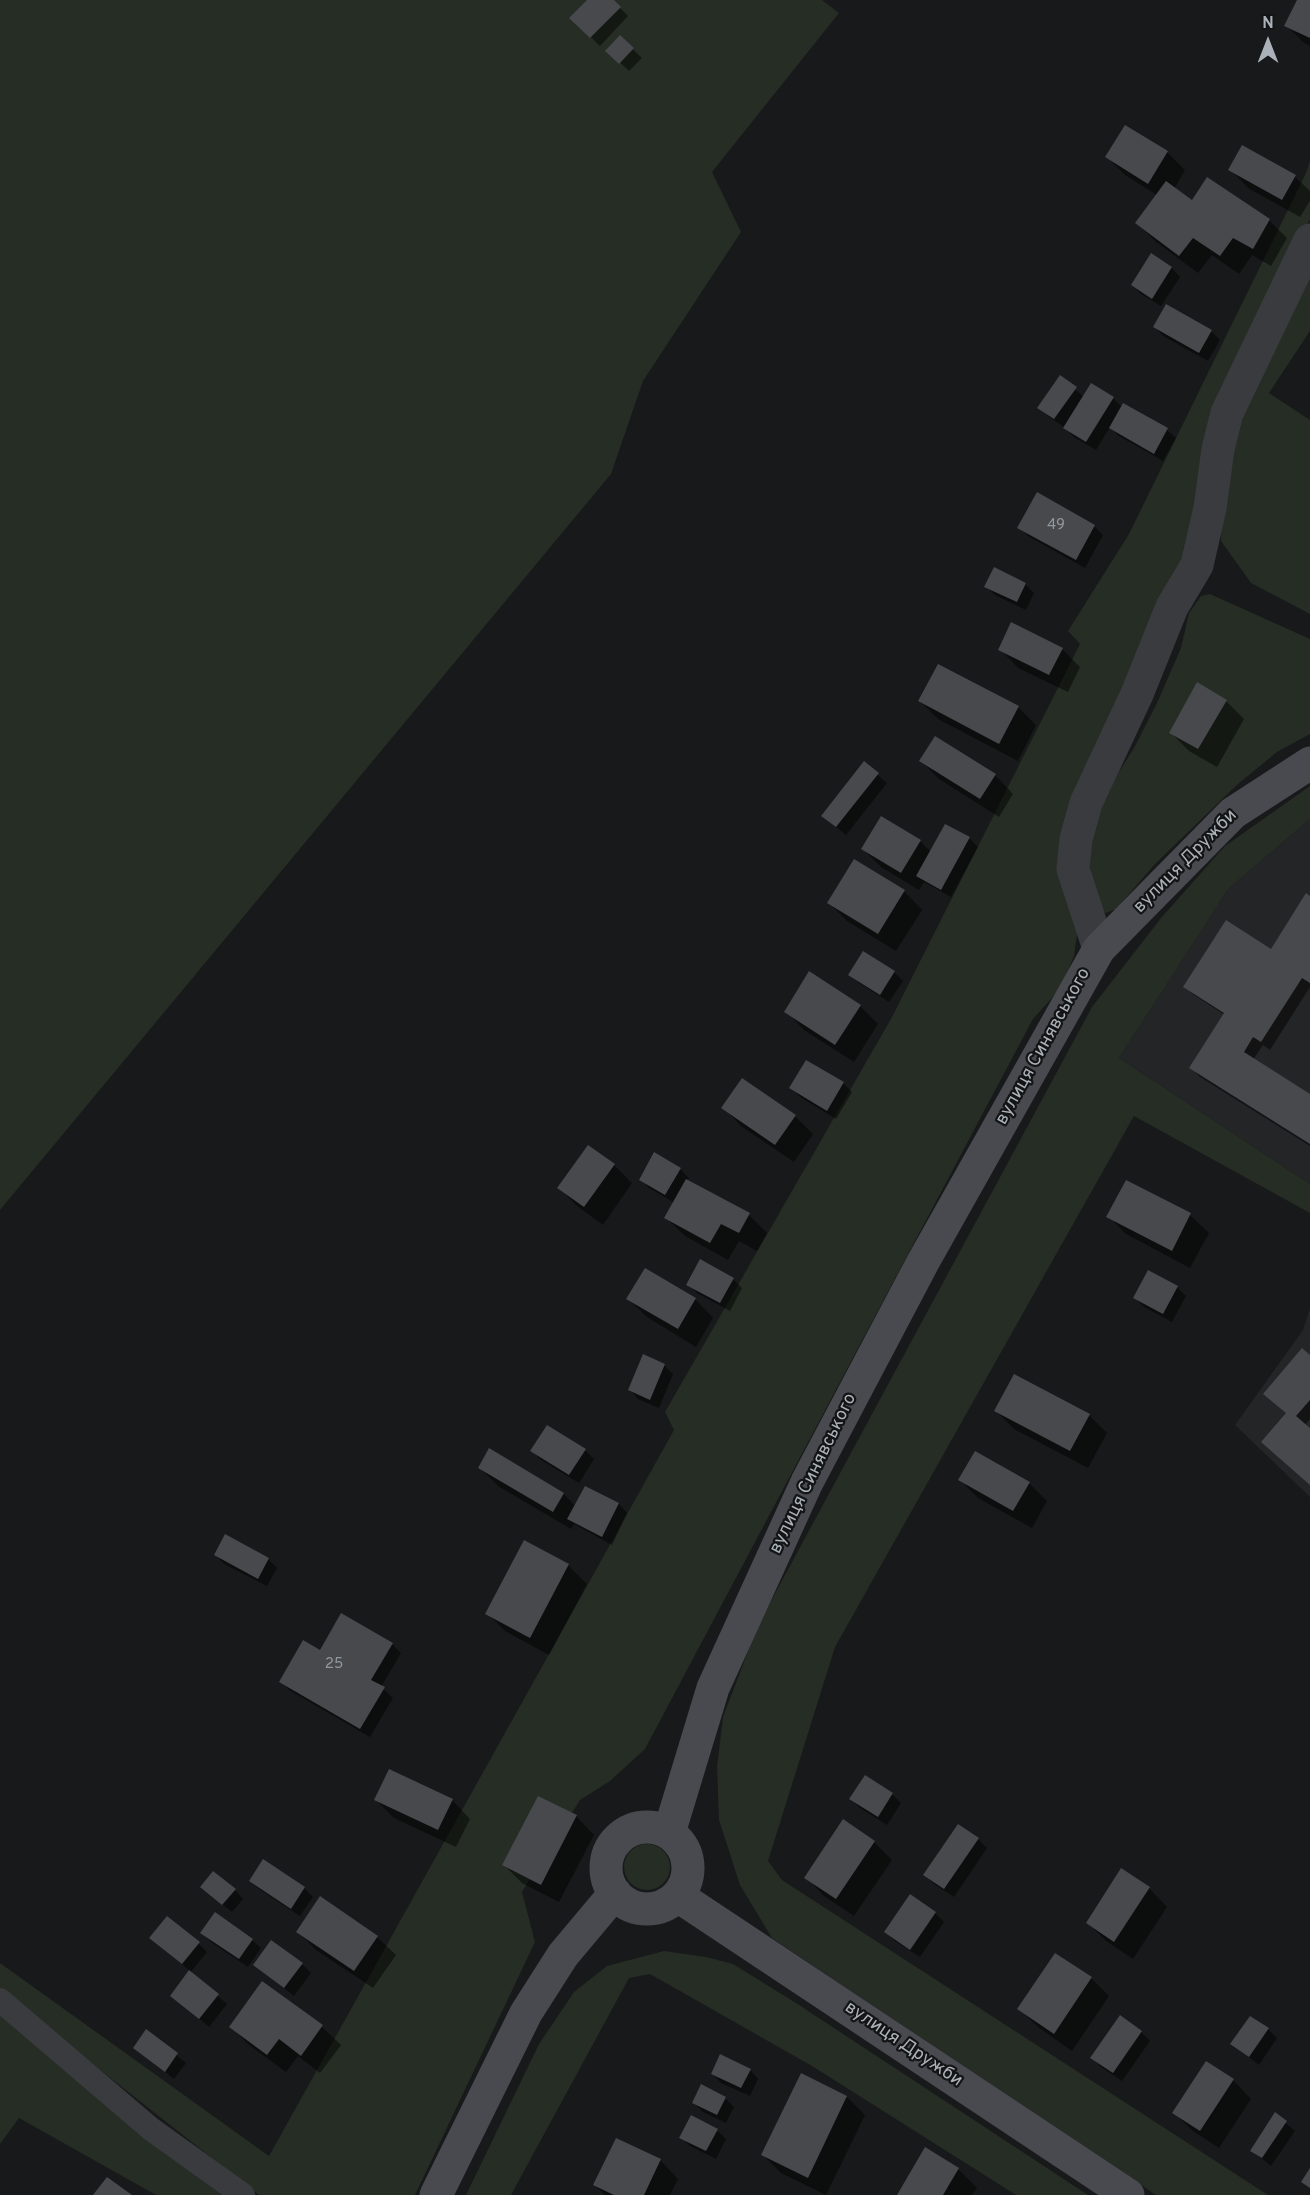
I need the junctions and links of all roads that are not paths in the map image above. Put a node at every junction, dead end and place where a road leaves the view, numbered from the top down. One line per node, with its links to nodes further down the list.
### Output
1 (1310, 240): 3 (street, вулиця Синявського)
2 (1310, 763): 3 (street, вулиця Дружби)
3 (1099, 949): 4 (street, вулиця Синявського)
4 (669, 1833): 5 (street); 6 (street)
5 (615, 1893): 6 (street); 9 (street)
6 (678, 1896): 10 (street, вулиця Дружби)
7 (0, 2001): 8 (lane)
8 (243, 2195)
9 (436, 2195)
10 (1128, 2195)

